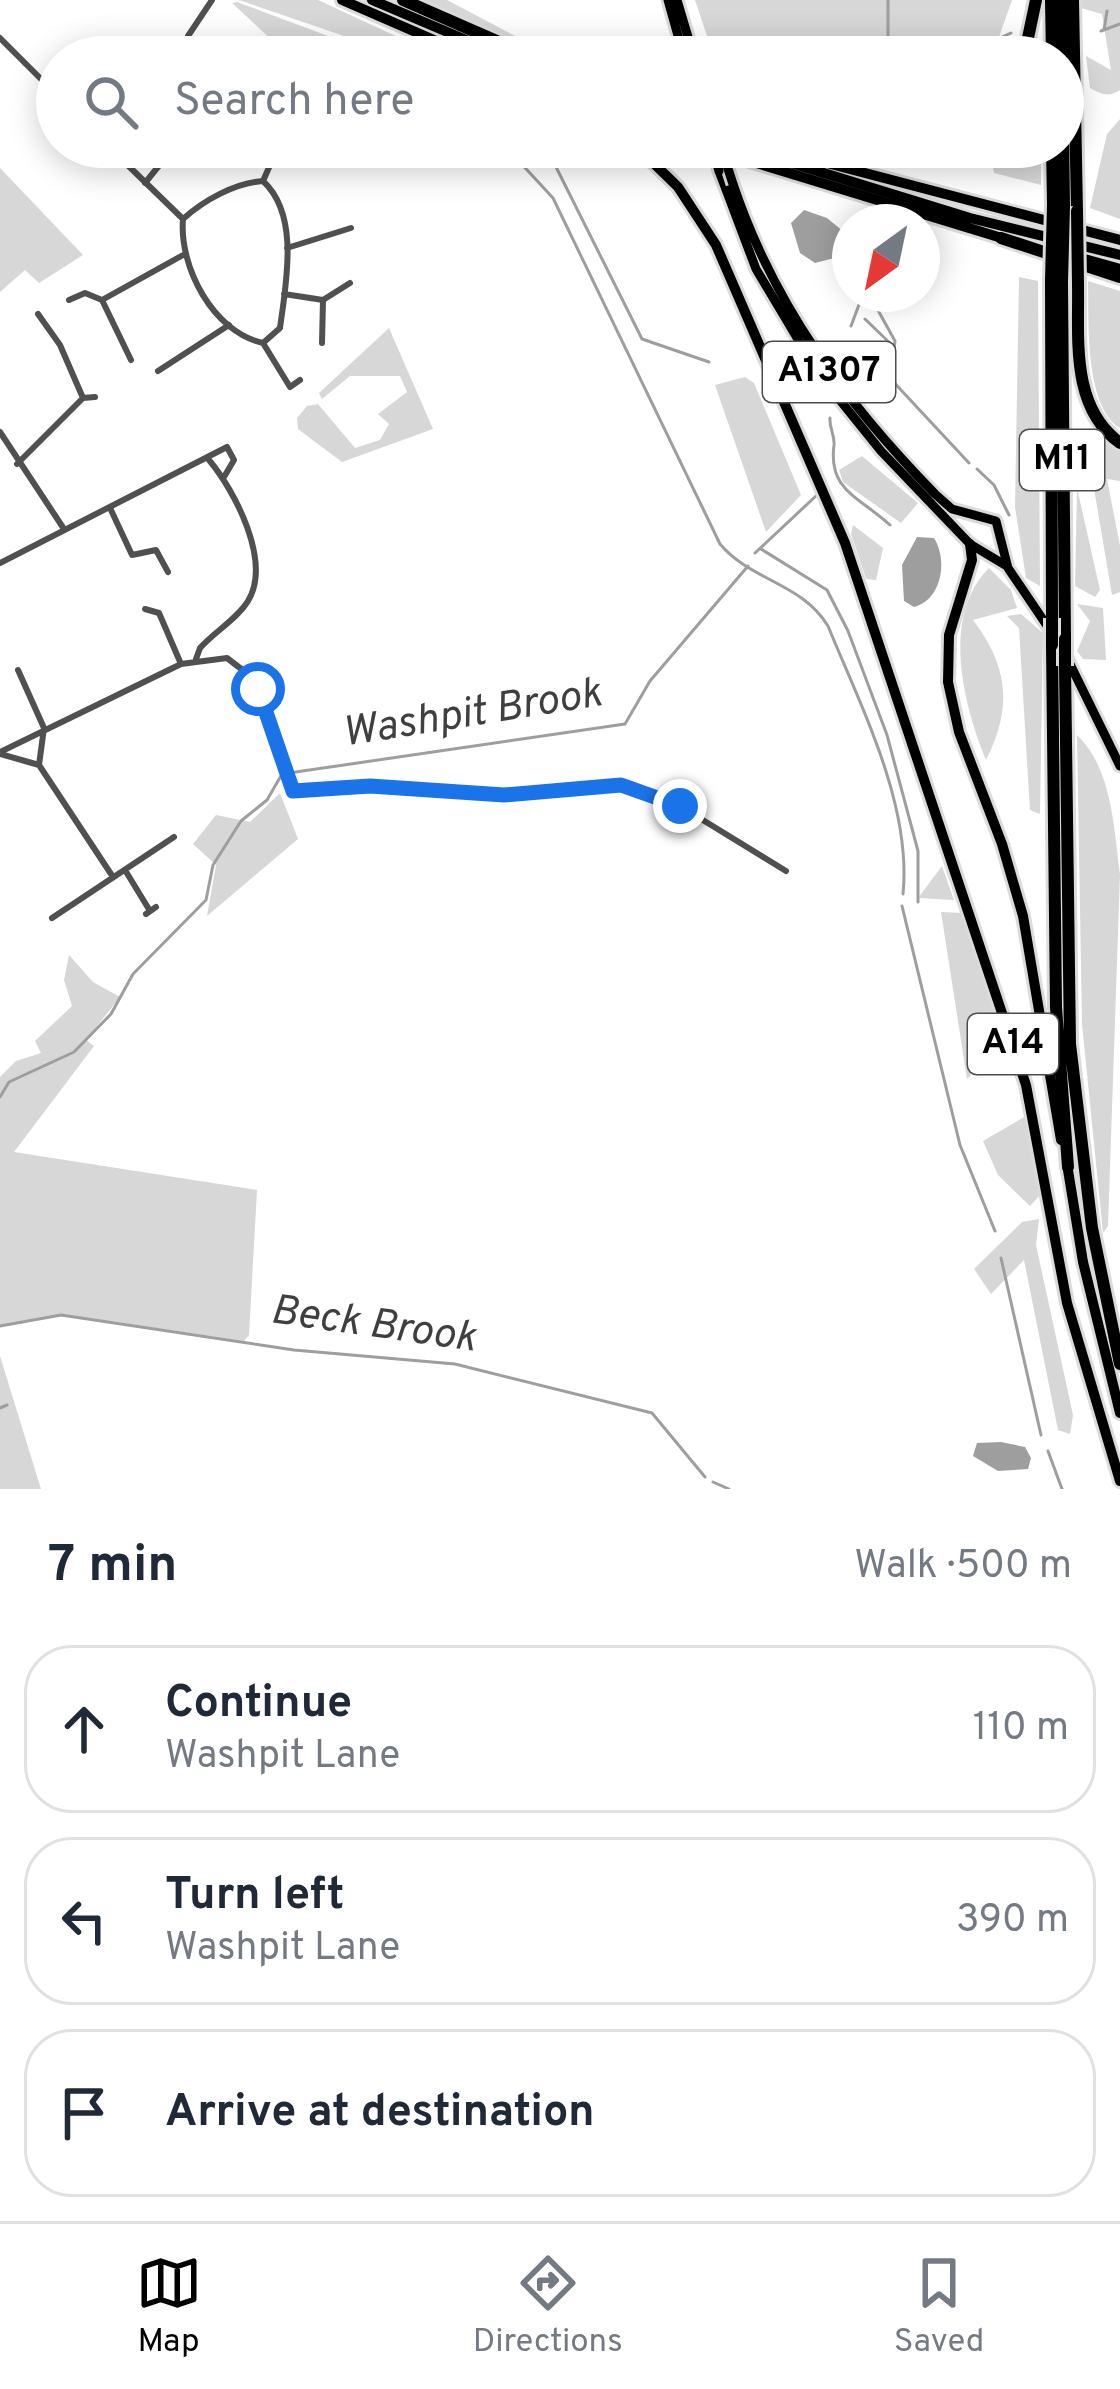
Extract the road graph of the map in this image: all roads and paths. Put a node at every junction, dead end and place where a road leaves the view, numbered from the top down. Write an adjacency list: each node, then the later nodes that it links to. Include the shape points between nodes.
1 (212, 0): 11 (street)
2 (342, 0): 12 (highway)
3 (372, 0): 13 (highway)
4 (403, 0): 14 (highway)
5 (668, 0): 15 (main road)
6 (677, 0): 16 (main road)
7 (1036, 0): 17 (highway)
8 (1051, 0): 18 (highway)
9 (1062, 0): 19 (highway)
10 (1072, 0): 20 (highway, M11)
11 (188, 36)
12 (421, 36)
13 (457, 36)
14 (484, 36)
15 (678, 36)
16 (688, 36)
17 (1028, 36)
18 (1052, 36)
19 (1062, 36)
20 (1071, 36)
21 (0, 38): 22 (street)
22 (36, 74)
23 (130, 168): 36 (street)
24 (157, 168): 36 (street)
25 (269, 168): 35 (street)
26 (659, 168): 94 (highway, A14, via 716,245 845,543 1025,1084 1072,1326)
27 (718, 168): 71 (main road, A1307, bridge, via 756,269 800,347 881,452)
28 (729, 168): 68 (main road, A1307, bridge, via 775,287 816,356 935,494)
29 (775, 168): 41 (highway)
30 (807, 168): 38 (highway)
31 (845, 168): 42 (highway)
32 (1056, 168): 37 (highway, M11)
33 (1064, 168): 37 (highway, M11)
34 (1066, 168): 37 (highway, M11)
35 (263, 181): 39 (street, via 229,190); 43 (street, via 283,211)
36 (145, 183): 39 (street)
37 (1065, 208): 47 (highway, M11, bridge); 63 (highway, M11, bridge, via 1086,398)
38 (970, 218): 42 (highway); 45 (highway)
39 (183, 219): 44 (street)
40 (351, 228): 43 (street)
41 (1000, 238): 46 (highway)
42 (1120, 241)
43 (286, 248): 49 (street)
44 (185, 254): 51 (street); 54 (street)
45 (1120, 255)
46 (1120, 273)
47 (1057, 281): 77 (highway, M11); 77 (highway, M11, bridge, via 1052,618)
48 (350, 283): 52 (street)
49 (284, 294): 52 (street); 55 (street, via 280,328)
50 (69, 300): 51 (street, via 85,293)
51 (102, 300): 57 (street)
52 (323, 300): 56 (street)
53 (38, 314): 61 (street)
54 (229, 325): 55 (street); 58 (street)
55 (263, 343): 59 (street, via 290,387)
56 (322, 343)
57 (131, 360)
58 (158, 370)
59 (300, 380)
60 (95, 397): 61 (street)
61 (83, 398): 65 (street)
62 (0, 432): 65 (street)
63 (1120, 443)
64 (209, 460): 66 (street); 66 (street, via 226,447 234,455); 67 (street)
65 (17, 464): 69 (street)
66 (224, 477): 78 (street, via 256,581)
67 (111, 510): 69 (street); 75 (street, via 126,550 156,550)
68 (979, 515): 70 (main road, via 996,521); 71 (main road, via 968,523)
69 (65, 530): 73 (street)
70 (1000, 538): 72 (main road); 74 (main road)
71 (968, 540): 72 (main road); 91 (highway, A14, via 972,560 949,635 948,682 1023,916)
72 (986, 550): 74 (main road)
73 (0, 563)
74 (1008, 568): 84 (main road, via 1079,678)
75 (168, 572)
76 (145, 608): 79 (street, via 159,613)
77 (1059, 642): 91 (highway, M11, via 1056,1007); 92 (highway, M11, bridge, via 1066,666 1070,1044 1092,1228)
78 (196, 658): 79 (street); 87 (street, via 227,658 253,678 288,788 298,792 370,786 504,795 621,785 680,806)
79 (181, 664): 81 (street)
80 (18, 670): 81 (street)
81 (44, 728): 82 (street); 83 (street)
82 (0, 753): 83 (street)
83 (39, 765): 88 (street)
84 (1120, 766)
85 (174, 837): 86 (street)
86 (124, 870): 88 (street); 89 (street)
87 (786, 871)
88 (113, 877): 90 (street)
89 (151, 911)
90 (52, 918)
91 (1068, 1167): 93 (highway, A14)
92 (1120, 1364)
93 (1120, 1413)
94 (1120, 1481)

